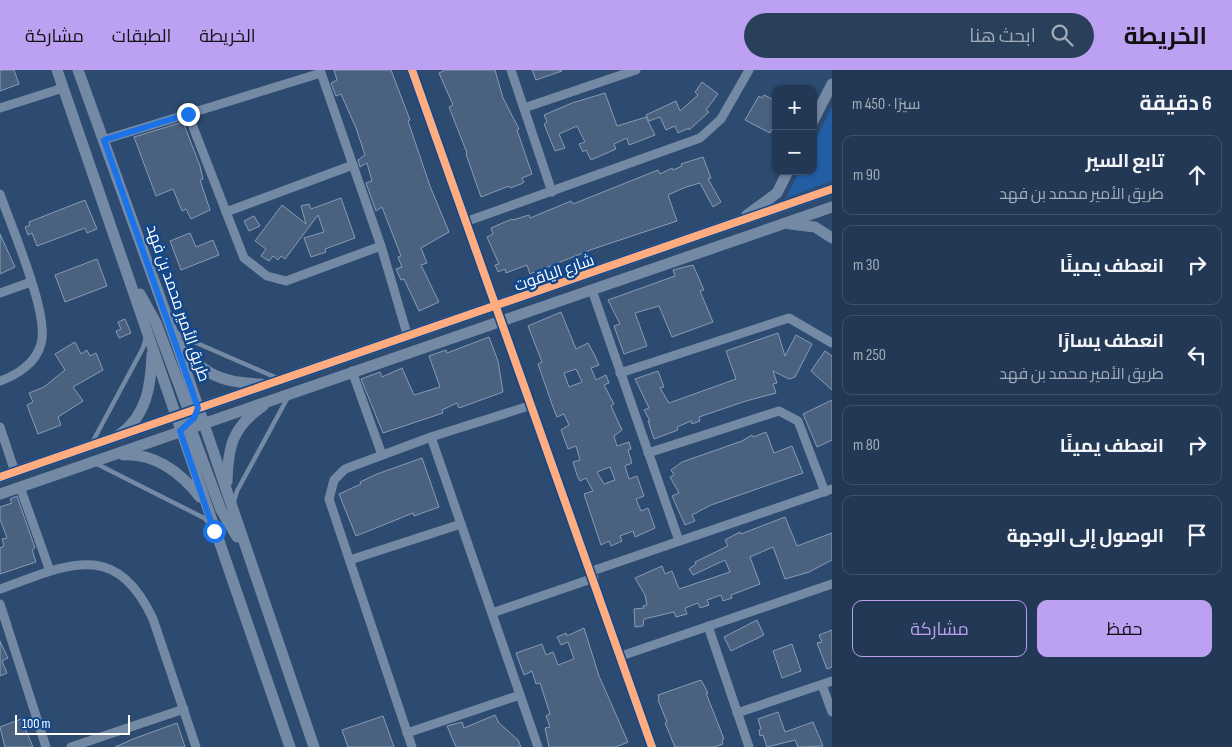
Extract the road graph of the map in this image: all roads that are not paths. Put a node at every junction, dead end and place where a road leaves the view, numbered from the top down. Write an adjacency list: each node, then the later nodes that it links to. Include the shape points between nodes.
1 (56, 70): 10 (street, طريق الأمير محمد بن فهد)
2 (78, 70): 15 (street, طريق الأمير محمد بن فهد)
3 (412, 70): 23 (street)
4 (511, 70): 12 (street)
5 (636, 70): 8 (street)
6 (749, 70): 19 (street, via 721,119 700,138)
7 (320, 71): 14 (street); 16 (street)
8 (608, 75): 12 (street)
9 (832, 84): 13 (street)
10 (63, 88): 11 (street); 28 (street, طريق الأمير محمد بن فهد)
11 (0, 108)
12 (524, 108): 19 (street)
13 (817, 113)
14 (188, 114): 15 (street); 22 (street)
15 (104, 140): 33 (street, طريق الأمير محمد بن فهد)
16 (353, 166): 22 (street); 27 (street)
17 (786, 175): 25 (street, via 776,193)
18 (832, 189): 25 (street, شارع الياقوت)
19 (552, 192): 23 (street)
20 (0, 195): 29 (street)
21 (832, 207): 24 (street, شارع الياقوت)
22 (226, 212): 27 (street, via 244,258 267,276 286,281)
23 (466, 222): 32 (street)
24 (786, 223): 26 (street, via 815,227); 30 (street, شارع الياقوت)
25 (734, 224): 32 (street, شارع الياقوت)
26 (832, 238)
27 (381, 246): 36 (street)
28 (125, 267): 35 (street, طريق الأمير محمد بن فهد); 48 (street, via 156,323)
29 (31, 282): 31 (street); 43 (street, via 41,317 42,344 29,365)
30 (592, 290): 34 (street, شارع الياقوت); 41 (street)
31 (0, 293)
32 (496, 307): 34 (street); 36 (street, شارع الياقوت)
33 (168, 321): 37 (street, طريق الأمير محمد بن فهد); 42 (lane, via 183,337 270,376)
34 (502, 323): 40 (street, شارع الياقوت); 47 (street)
35 (146, 328): 39 (street, طريق الأمير محمد بن فهد); 53 (lane, via 143,348 94,440)
36 (408, 337): 42 (street, شارع الياقوت)
37 (175, 339): 44 (street, via 199,367 216,377 236,383); 48 (street, طريق الأمير محمد بن فهد)
38 (832, 343): 41 (street, via 789,318)
39 (153, 347): 48 (street, طريق الأمير محمد بن فهد); 52 (street, via 150,385 143,406 132,423)
40 (352, 371): 45 (street, شارع الياقوت); 55 (street)
41 (620, 373): 54 (street)
42 (288, 378): 44 (street, شارع الياقوت)
43 (0, 381)
44 (268, 384): 48 (street, شارع الياقوت)
45 (299, 390): 46 (street, شارع الياقوت); 65 (lane, via 285,400 237,491)
46 (276, 398): 48 (street, شارع الياقوت); 62 (street, via 248,417 234,438 228,456)
47 (532, 405): 51 (street); 72 (street)
48 (190, 418): 50 (street, طريق الأمير محمد بن فهد); 52 (street); 62 (street, طريق الأمير محمد بن فهد); 69 (street, via 221,510)
49 (0, 427): 58 (street)
50 (180, 431): 56 (street); 64 (street, طريق الأمير محمد بن فهد)
51 (431, 437): 55 (street); 66 (street)
52 (111, 440): 53 (street)
53 (81, 450): 58 (street)
54 (648, 454): 61 (street, via 779,411 798,421); 68 (street)
55 (382, 455): 70 (street, via 345,469 334,480 329,499)
56 (109, 456): 57 (street); 64 (street, via 136,454 157,461 188,482)
57 (86, 464): 60 (street); 67 (lane, via 106,466 204,518)
58 (15, 472): 59 (street)
59 (0, 477)
60 (20, 487): 63 (street); 71 (street)
61 (828, 491): 68 (street)
62 (227, 492): 65 (street, طريق الأمير محمد بن فهد)
63 (0, 494)
64 (204, 503): 67 (street, طريق الأمير محمد بن فهد)
65 (234, 512): 69 (street, طريق الأمير محمد بن فهد)
66 (461, 524): 70 (street); 76 (street)
67 (214, 531): 89 (street, طريق الأمير محمد بن فهد)
68 (679, 541): 72 (street)
69 (249, 556): 90 (street, طريق الأمير محمد بن فهد)
70 (350, 560): 85 (street)
71 (50, 571): 74 (street); 82 (street, via 80,564 100,566 126,579 144,601 153,619)
72 (593, 574): 76 (street); 78 (street)
73 (832, 584): 77 (street)
74 (0, 589)
75 (0, 604): 86 (street)
76 (492, 613): 81 (street)
77 (708, 626): 78 (street); 84 (street)
78 (621, 656): 93 (street)
79 (832, 681): 80 (street)
80 (822, 684): 83 (street); 84 (street)
81 (520, 695): 85 (street); 92 (street)
82 (184, 709): 87 (street); 88 (street)
83 (832, 712)
84 (737, 713): 94 (street)
85 (407, 733): 91 (street)
86 (46, 747)
87 (71, 747)
88 (196, 747)
89 (290, 747)
90 (314, 747)
91 (412, 747)
92 (538, 747)
93 (652, 747)
94 (749, 747)

